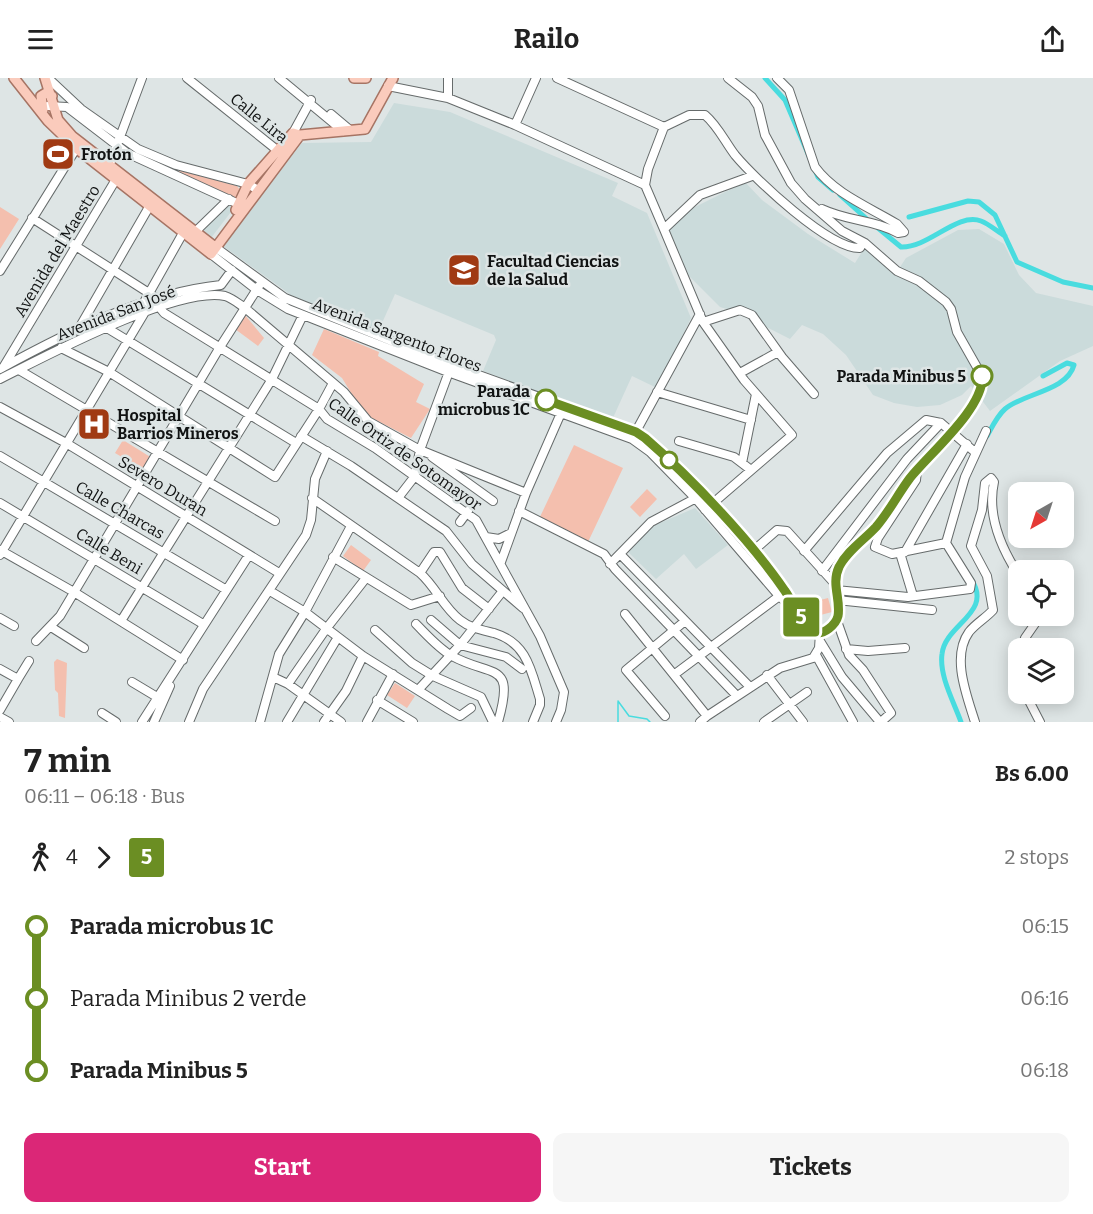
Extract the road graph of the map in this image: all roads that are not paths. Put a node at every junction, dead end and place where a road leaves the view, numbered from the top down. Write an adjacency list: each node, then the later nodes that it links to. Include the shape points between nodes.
1 (14, 78): 14 (main road, Avenida Sargento Flores, via 31,97)
2 (142, 78): 21 (street)
3 (187, 78): 24 (street, Calle Lira)
4 (279, 78): 16 (street)
5 (287, 78): 16 (street)
6 (354, 78): 7 (main road)
7 (366, 78)
8 (448, 78): 15 (street)
9 (536, 78): 17 (street)
10 (557, 78): 18 (street)
11 (728, 78): 34 (street, via 758,106 765,135 787,175)
12 (777, 78): 34 (street, via 789,90 822,177 904,231 898,233 842,217)
13 (393, 81): 15 (street); 19 (main road, via 368,126)
14 (48, 96): 21 (street); 22 (main road, Avenida Sargento Flores, via 58,120); 23 (street)
15 (448, 98): 17 (street)
16 (310, 100): 19 (street); 20 (street)
17 (515, 124): 31 (street)
18 (664, 127): 28 (street, via 689,115 705,115); 31 (street)
19 (346, 131): 20 (main road)
20 (296, 134): 24 (main road)
21 (120, 138): 23 (street); 25 (street)
22 (78, 145): 26 (main road, Avenida Sargento Flores); 37 (street)
23 (117, 147): 26 (street); 27 (street)
24 (282, 154): 30 (main road); 32 (main road)
25 (176, 165): 27 (street); 30 (street)
26 (108, 169): 29 (main road, Avenida Sargento Flores)
27 (173, 175): 33 (street)
28 (752, 176): 38 (street, via 700,195); 41 (street, via 776,198 841,242 860,248)
29 (117, 177): 36 (main road, Avenida Sargento Flores); 39 (main road, Avenida Sargento Flores); 42 (street, Avenida del Maestro)
30 (248, 184): 32 (street); 35 (main road)
31 (645, 184): 38 (street)
32 (258, 190): 35 (main road)
33 (229, 199): 35 (street); 39 (street)
34 (810, 203): 41 (street, via 842,231)
35 (242, 205): 43 (main road)
36 (149, 207): 40 (main road, Avenida Sargento Flores); 44 (street)
37 (32, 218): 42 (street); 46 (street)
38 (664, 229): 56 (street)
39 (195, 232): 43 (main road, Avenida Sargento Flores)
40 (183, 233): 43 (main road, Avenida Sargento Flores); 49 (street)
41 (864, 242): 85 (street, via 951,309 954,326 982,376 983,386)
42 (76, 246): 44 (street); 65 (street, Avenida del Maestro)
43 (211, 249): 45 (street, Avenida Sargento Flores); 47 (street, Avenida Sargento Flores)
44 (113, 270): 49 (street); 58 (street)
45 (232, 270): 48 (street, Avenida Sargento Flores); 50 (street, Avenida San José, via 221,285)
46 (0, 271)
47 (261, 282): 48 (street); 64 (street, Avenida Sargento Flores, via 285,298)
48 (257, 290): 53 (street); 55 (street, Avenida Sargento Flores)
49 (149, 293): 50 (street); 51 (street)
50 (156, 298): 51 (street, Avenida San José)
51 (143, 304): 54 (street); 58 (street, Avenida San José)
52 (160, 308): 53 (street, Avenida San José, via 216,295 227,296); 54 (street, Avenida San José); 60 (street, Calle Ortiz de Sotomayor)
53 (244, 308): 60 (street); 62 (street, Avenida San José)
54 (145, 312): 57 (street, Avenida San José); 59 (street)
55 (303, 315): 62 (street); 64 (street, Avenida Sargento Flores)
56 (702, 318): 63 (street, via 740,310 749,312); 68 (street); 73 (street)
57 (107, 328): 59 (street); 61 (street, Avenida San José)
58 (78, 330): 65 (street, Avenida San José)
59 (129, 341): 67 (street); 72 (street)
60 (220, 347): 70 (street, Calle Ortiz de Sotomayor); 72 (street)
61 (61, 348): 66 (street, Avenida San José); 67 (street)
62 (288, 348): 70 (street); 71 (street, Avenida San José)
63 (778, 352): 68 (street); 75 (street)
64 (450, 368): 76 (street, Avenida Sargento Flores); 93 (street)
65 (1, 369)
66 (19, 370): 69 (street, Avenida San José); 78 (street)
67 (109, 372): 78 (street); 82 (street)
68 (740, 373): 74 (street)
69 (0, 379)
70 (272, 379): 79 (street, Calle Ortiz de Sotomayor); 81 (street)
71 (333, 383): 79 (street); 93 (street, Avenida San José, via 368,421)
72 (198, 384): 81 (street); 82 (street)
73 (657, 392): 83 (street); 87 (street)
74 (756, 394): 83 (street); 101 (street, via 792,435)
75 (813, 394)
76 (545, 404): 80 (street, Avenida Sargento Flores); 87 (street, Avenida Sargento Flores)
77 (0, 407): 90 (street, Severo Duran)
78 (87, 408): 90 (street); 95 (street)
79 (319, 409): 88 (street); 102 (street, Calle Ortiz de Sotomayor, via 327,419)
80 (561, 413): 87 (street, Avenida Sargento Flores); 106 (street)
81 (250, 415): 88 (street); 92 (street)
82 (179, 417): 92 (street); 95 (street)
83 (751, 420): 99 (street)
84 (941, 423): 85 (street); 126 (street, via 926,420 888,453); 137 (street, via 907,459)
85 (953, 431): 91 (street); 100 (street)
86 (986, 431): 96 (street)
87 (634, 436): 107 (street, Avenida Sargento Flores)
88 (299, 440): 92 (street, via 275,477); 94 (street)
89 (679, 441): 99 (street, via 734,457)
90 (66, 443): 103 (street); 105 (street, Severo Duran)
91 (967, 444): 96 (street); 129 (street)
92 (229, 449): 104 (street)
93 (420, 450): 97 (street, Avenida San José); 102 (street)
94 (327, 451): 108 (street); 109 (street)
95 (160, 452): 104 (street); 105 (street)
96 (976, 453): 123 (street)
97 (429, 454): 106 (street); 110 (street)
98 (0, 456): 103 (street, Calle Charcas)
99 (742, 463): 101 (street)
100 (917, 469): 129 (street, via 916,480 875,543 885,553); 141 (street, via 878,524 839,566)
101 (751, 470): 112 (street)
102 (415, 476): 109 (street); 114 (street, Calle Ortiz de Sotomayor)
103 (45, 481): 115 (street); 119 (street, Calle Charcas)
104 (209, 483): 116 (street); 117 (street)
105 (137, 486): 116 (street, Severo Duran); 119 (street)
106 (526, 493): 113 (street)
107 (699, 497): 112 (street, Avenida Sargento Flores); 130 (street, via 658,517)
108 (312, 498): 120 (street); 138 (street, via 309,527)
109 (398, 498): 146 (street, via 451,536 472,564)
110 (493, 501)
111 (0, 502): 115 (street, Calle Beni)
112 (708, 508): 124 (street, Avenida Sargento Flores)
113 (519, 511): 121 (street); 136 (street, via 595,548)
114 (468, 512): 118 (street); 122 (street, Calle Ortiz de Sotomayor)
115 (24, 516): 127 (street); 133 (street, Calle Beni)
116 (186, 516): 128 (street); 131 (street, Severo Duran)
117 (275, 521)
118 (460, 522)
119 (115, 523): 128 (street, Calle Charcas); 133 (street)
120 (351, 526): 132 (street); 139 (street)
121 (511, 533): 122 (street, via 499,539); 135 (street)
122 (486, 537): 135 (street, Calle Ortiz de Sotomayor)
123 (946, 543): 129 (street); 149 (street, via 971,583 970,589)
124 (742, 545): 125 (street, Avenida Sargento Flores); 147 (street, Avenida Sargento Flores)
125 (753, 550): 126 (street, via 782,530); 147 (street, Avenida Sargento Flores)
126 (804, 551): 137 (street)
127 (1, 552): 145 (street)
128 (165, 552): 142 (street); 143 (street, Calle Charcas)
129 (902, 553): 149 (street)
130 (620, 554): 136 (street); 159 (street)
131 (249, 555): 138 (street, Severo Duran); 143 (street)
132 (333, 557): 140 (street); 154 (street)
133 (95, 558): 142 (street, Calle Beni); 145 (street)
134 (1011, 560): 229 (street, via 996,530 990,501 994,482 991,478 985,483 971,546 987,576 993,610 968,633 962,661)
135 (501, 562): 153 (street, Calle Ortiz de Sotomayor)
136 (610, 564): 167 (street)
137 (822, 571): 141 (street)
138 (279, 573): 144 (street)
139 (420, 573): 148 (street); 151 (street, via 434,552 440,552 462,588)
140 (366, 579): 148 (street, via 411,605); 166 (street)
141 (835, 587): 149 (street); 150 (street)
142 (142, 588): 158 (street); 161 (street, Calle Beni)
143 (225, 589): 161 (street)
144 (270, 591): 154 (street); 214 (street, via 203,689)
145 (74, 592): 158 (street); 164 (street)
146 (502, 592): 151 (street); 153 (street)
147 (782, 594): 170 (street); 174 (street)
148 (440, 596): 165 (street, via 454,615)
149 (913, 596)
150 (837, 600): 152 (street); 160 (street)
151 (489, 609): 165 (street)
152 (932, 610)
153 (526, 611): 223 (street, Calle Ortiz de Sotomayor, via 564,692)
154 (305, 612): 166 (street); 190 (street, via 279,654)
155 (626, 614): 173 (street)
156 (0, 618): 163 (street)
157 (431, 620): 172 (street)
158 (120, 621): 182 (street)
159 (685, 621): 167 (street); 174 (street)
160 (837, 621): 170 (street); 177 (street)
161 (203, 624): 182 (street)
162 (416, 624): 180 (street)
163 (14, 626)
164 (51, 627): 171 (street); 175 (street)
165 (474, 628): 172 (street); 222 (street, via 502,636 524,652 540,699)
166 (326, 629): 169 (street); 193 (street)
167 (673, 629): 173 (street); 181 (street)
168 (375, 630): 189 (street)
169 (338, 637): 179 (street); 197 (street)
170 (820, 637): 178 (street); 228 (street, via 842,677)
171 (36, 641)
172 (460, 645): 180 (street); 185 (street, via 506,657)
173 (653, 646): 187 (street); 207 (street, via 626,670)
174 (711, 647): 181 (street); 194 (street)
175 (84, 648)
176 (904, 648): 177 (street)
177 (846, 649): 228 (street, via 891,713)
178 (816, 655): 188 (street); 227 (street)
179 (363, 656): 186 (street); 206 (street)
180 (451, 656): 189 (street); 221 (street, via 493,670 501,678 505,696)
181 (699, 656): 187 (street); 198 (street)
182 (183, 660): 199 (street)
183 (29, 661): 191 (street)
184 (0, 669): 191 (street)
185 (522, 669)
186 (393, 674): 195 (street); 200 (street)
187 (675, 674): 208 (street)
188 (767, 675): 194 (street); 202 (street)
189 (433, 676): 195 (street); 221 (street, via 482,697)
190 (273, 677): 193 (street); 215 (street)
191 (18, 680): 204 (street)
192 (132, 682): 199 (street)
193 (288, 684): 197 (street)
194 (749, 686): 198 (street)
195 (420, 689): 203 (street, via 460,716)
196 (807, 692): 202 (street)
197 (303, 695): 206 (street); 216 (street)
198 (736, 695): 208 (street)
199 (160, 699): 212 (street); 213 (street)
200 (377, 700): 219 (street); 220 (street)
201 (1031, 704): 230 (street)
202 (789, 705): 225 (street); 226 (street)
203 (471, 708)
204 (0, 710)
205 (102, 713): 211 (street)
206 (330, 714): 217 (street); 218 (street)
207 (665, 716)
208 (707, 716): 224 (street)
209 (0, 717): 210 (street)
210 (9, 722)
211 (116, 722)
212 (142, 722)
213 (154, 722)
214 (189, 722)
215 (260, 722)
216 (287, 722)
217 (324, 722)
218 (341, 722)
219 (367, 722)
220 (413, 722)
221 (496, 722)
222 (533, 722)
223 (556, 722)
224 (700, 722)
225 (764, 722)
226 (803, 722)
227 (854, 722)
228 (880, 722)
229 (975, 722)
230 (1040, 722)

